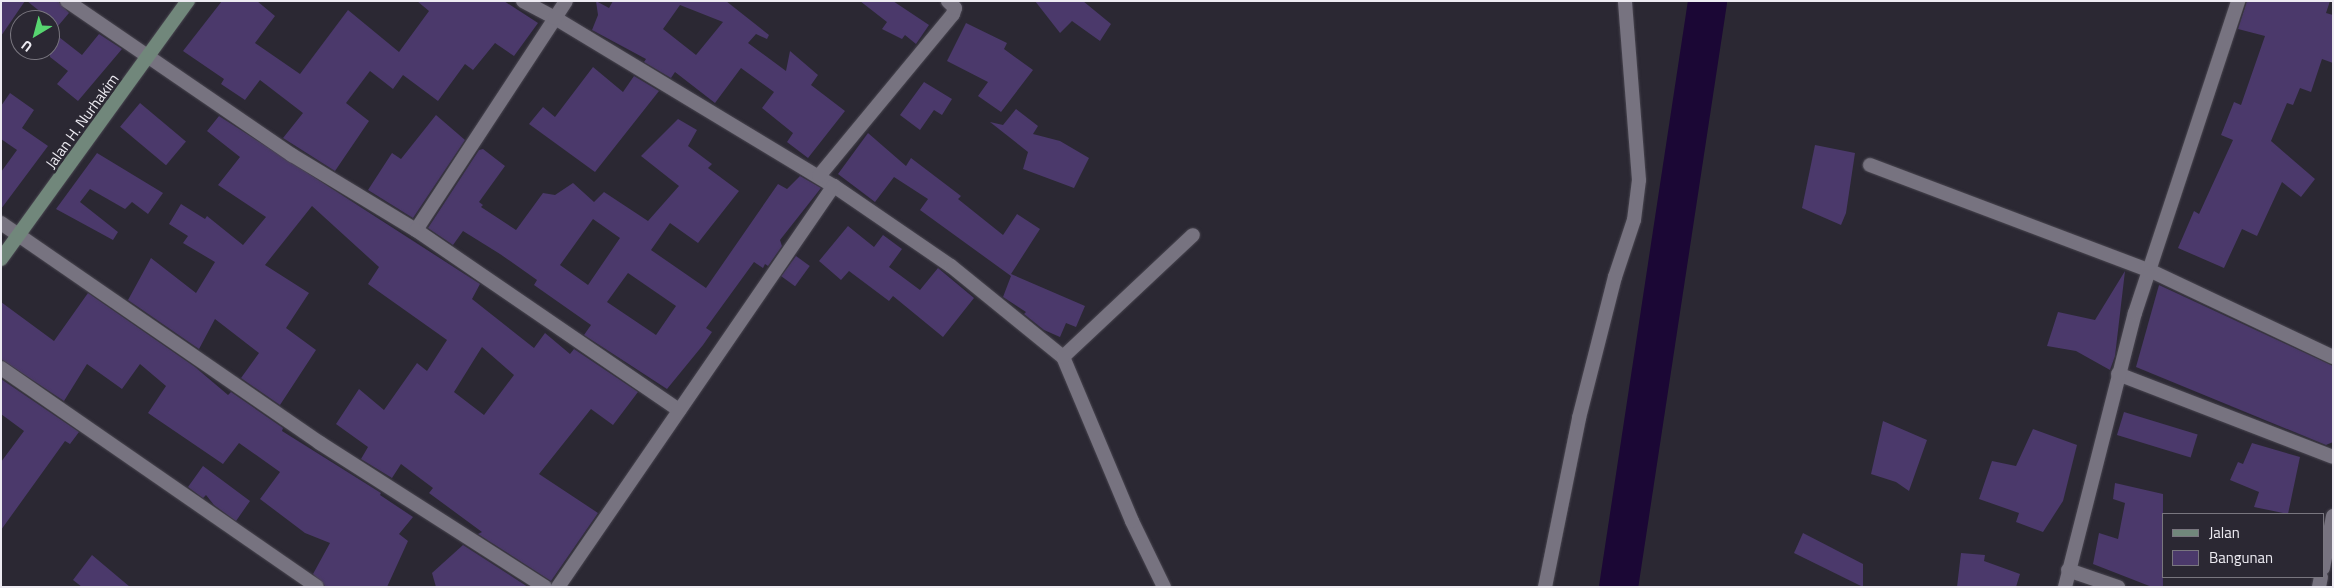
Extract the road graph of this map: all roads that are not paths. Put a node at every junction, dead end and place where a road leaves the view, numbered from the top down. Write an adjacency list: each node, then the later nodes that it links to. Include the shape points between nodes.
1 (67, 1): 9 (street)
2 (188, 1): 9 (main road, Jalan H. Nurhakim)
3 (523, 1): 8 (street)
4 (566, 1): 8 (street)
5 (1625, 1): 32 (street, via 1638,180 1634,220 1615,277 1579,418)
6 (2238, 1): 18 (street)
7 (955, 4): 11 (street, via 898,83)
8 (555, 18): 11 (street); 14 (street)
9 (148, 58): 14 (street, via 292,155); 15 (main road, Jalan H. Nurhakim)
10 (1870, 165): 18 (street)
11 (819, 176): 12 (street)
12 (834, 186): 19 (street, via 952,266); 23 (street)
13 (1, 223): 15 (street)
14 (416, 230): 23 (street)
15 (19, 235): 17 (main road, Jalan H. Nurhakim); 29 (street, via 320,443)
16 (1193, 235): 19 (street)
17 (1, 259)
18 (2151, 271): 20 (street); 22 (street)
19 (1063, 357): 31 (street, via 1132,521)
20 (2333, 357)
21 (1, 368): 28 (street)
22 (2118, 374): 24 (street); 27 (street)
23 (679, 410): 30 (street)
24 (2333, 457)
25 (2333, 516): 26 (street)
26 (2324, 563)
27 (2068, 570): 33 (street); 34 (street)
28 (317, 587)
29 (546, 587)
30 (558, 587)
31 (1164, 587)
32 (1544, 587)
33 (2066, 587)
34 (2118, 587)

